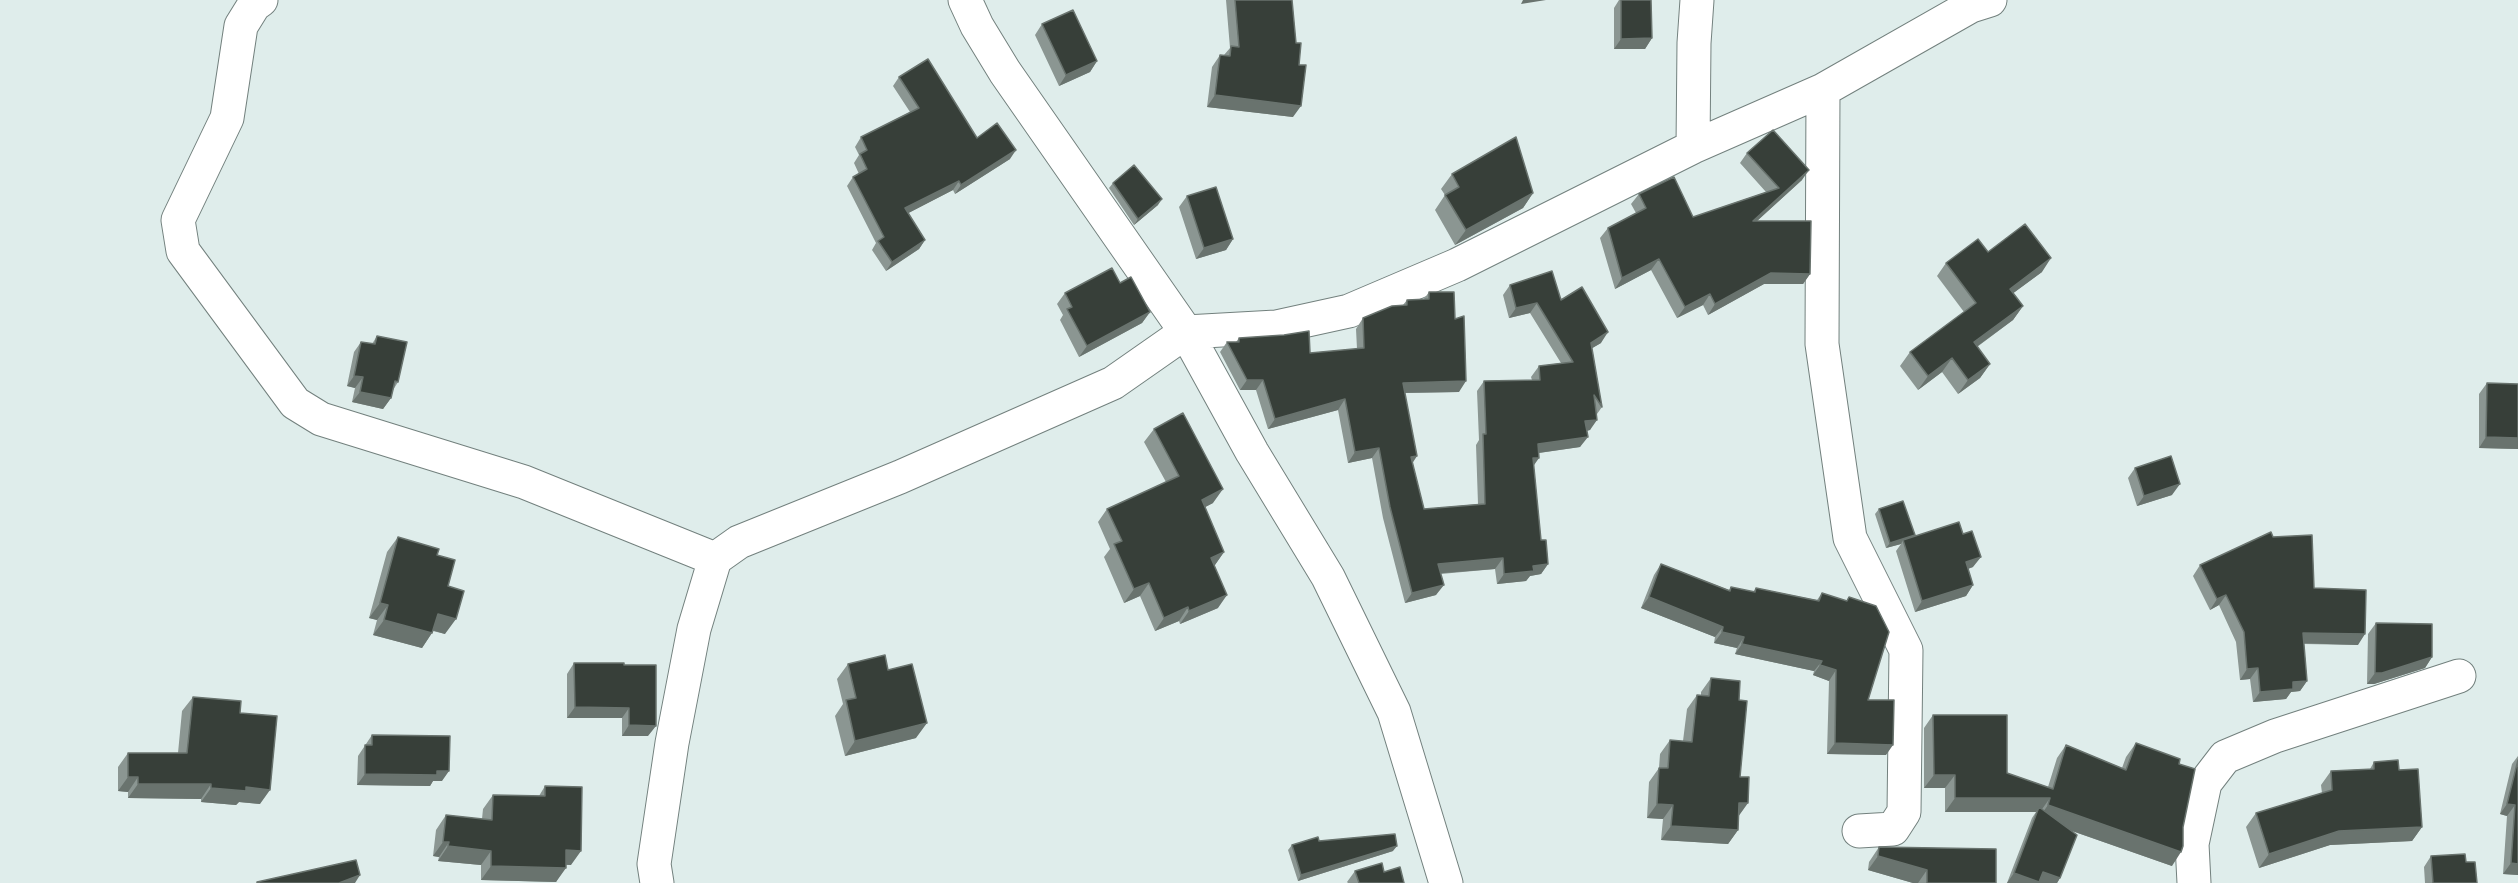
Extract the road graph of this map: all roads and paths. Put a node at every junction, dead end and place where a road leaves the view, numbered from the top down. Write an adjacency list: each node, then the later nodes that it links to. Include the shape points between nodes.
1 (261, 0): 8 (street, via 241,27 227,118 178,220 183,252 295,403 321,419 524,482)
2 (965, 0): 7 (street, via 1005,72)
3 (1697, 0): 6 (street)
4 (1990, 0): 5 (street, via 1971,6)
5 (1823, 90): 6 (street); 10 (street, via 1822,344 1850,538 1906,651 1904,812 1893,829)
6 (1694, 147): 7 (street, via 1457,265 1349,311 1276,327)
7 (1186, 332): 8 (street, via 1113,383 900,477 739,542); 12 (street, via 1252,452 1328,577 1394,712)
8 (715, 558): 11 (street, via 694,629 672,743 654,864)
9 (2459, 676): 13 (street, via 2275,736 2225,757 2205,783 2192,844)
10 (1859, 831)
11 (657, 883)
12 (1446, 883)
13 (2193, 883)

